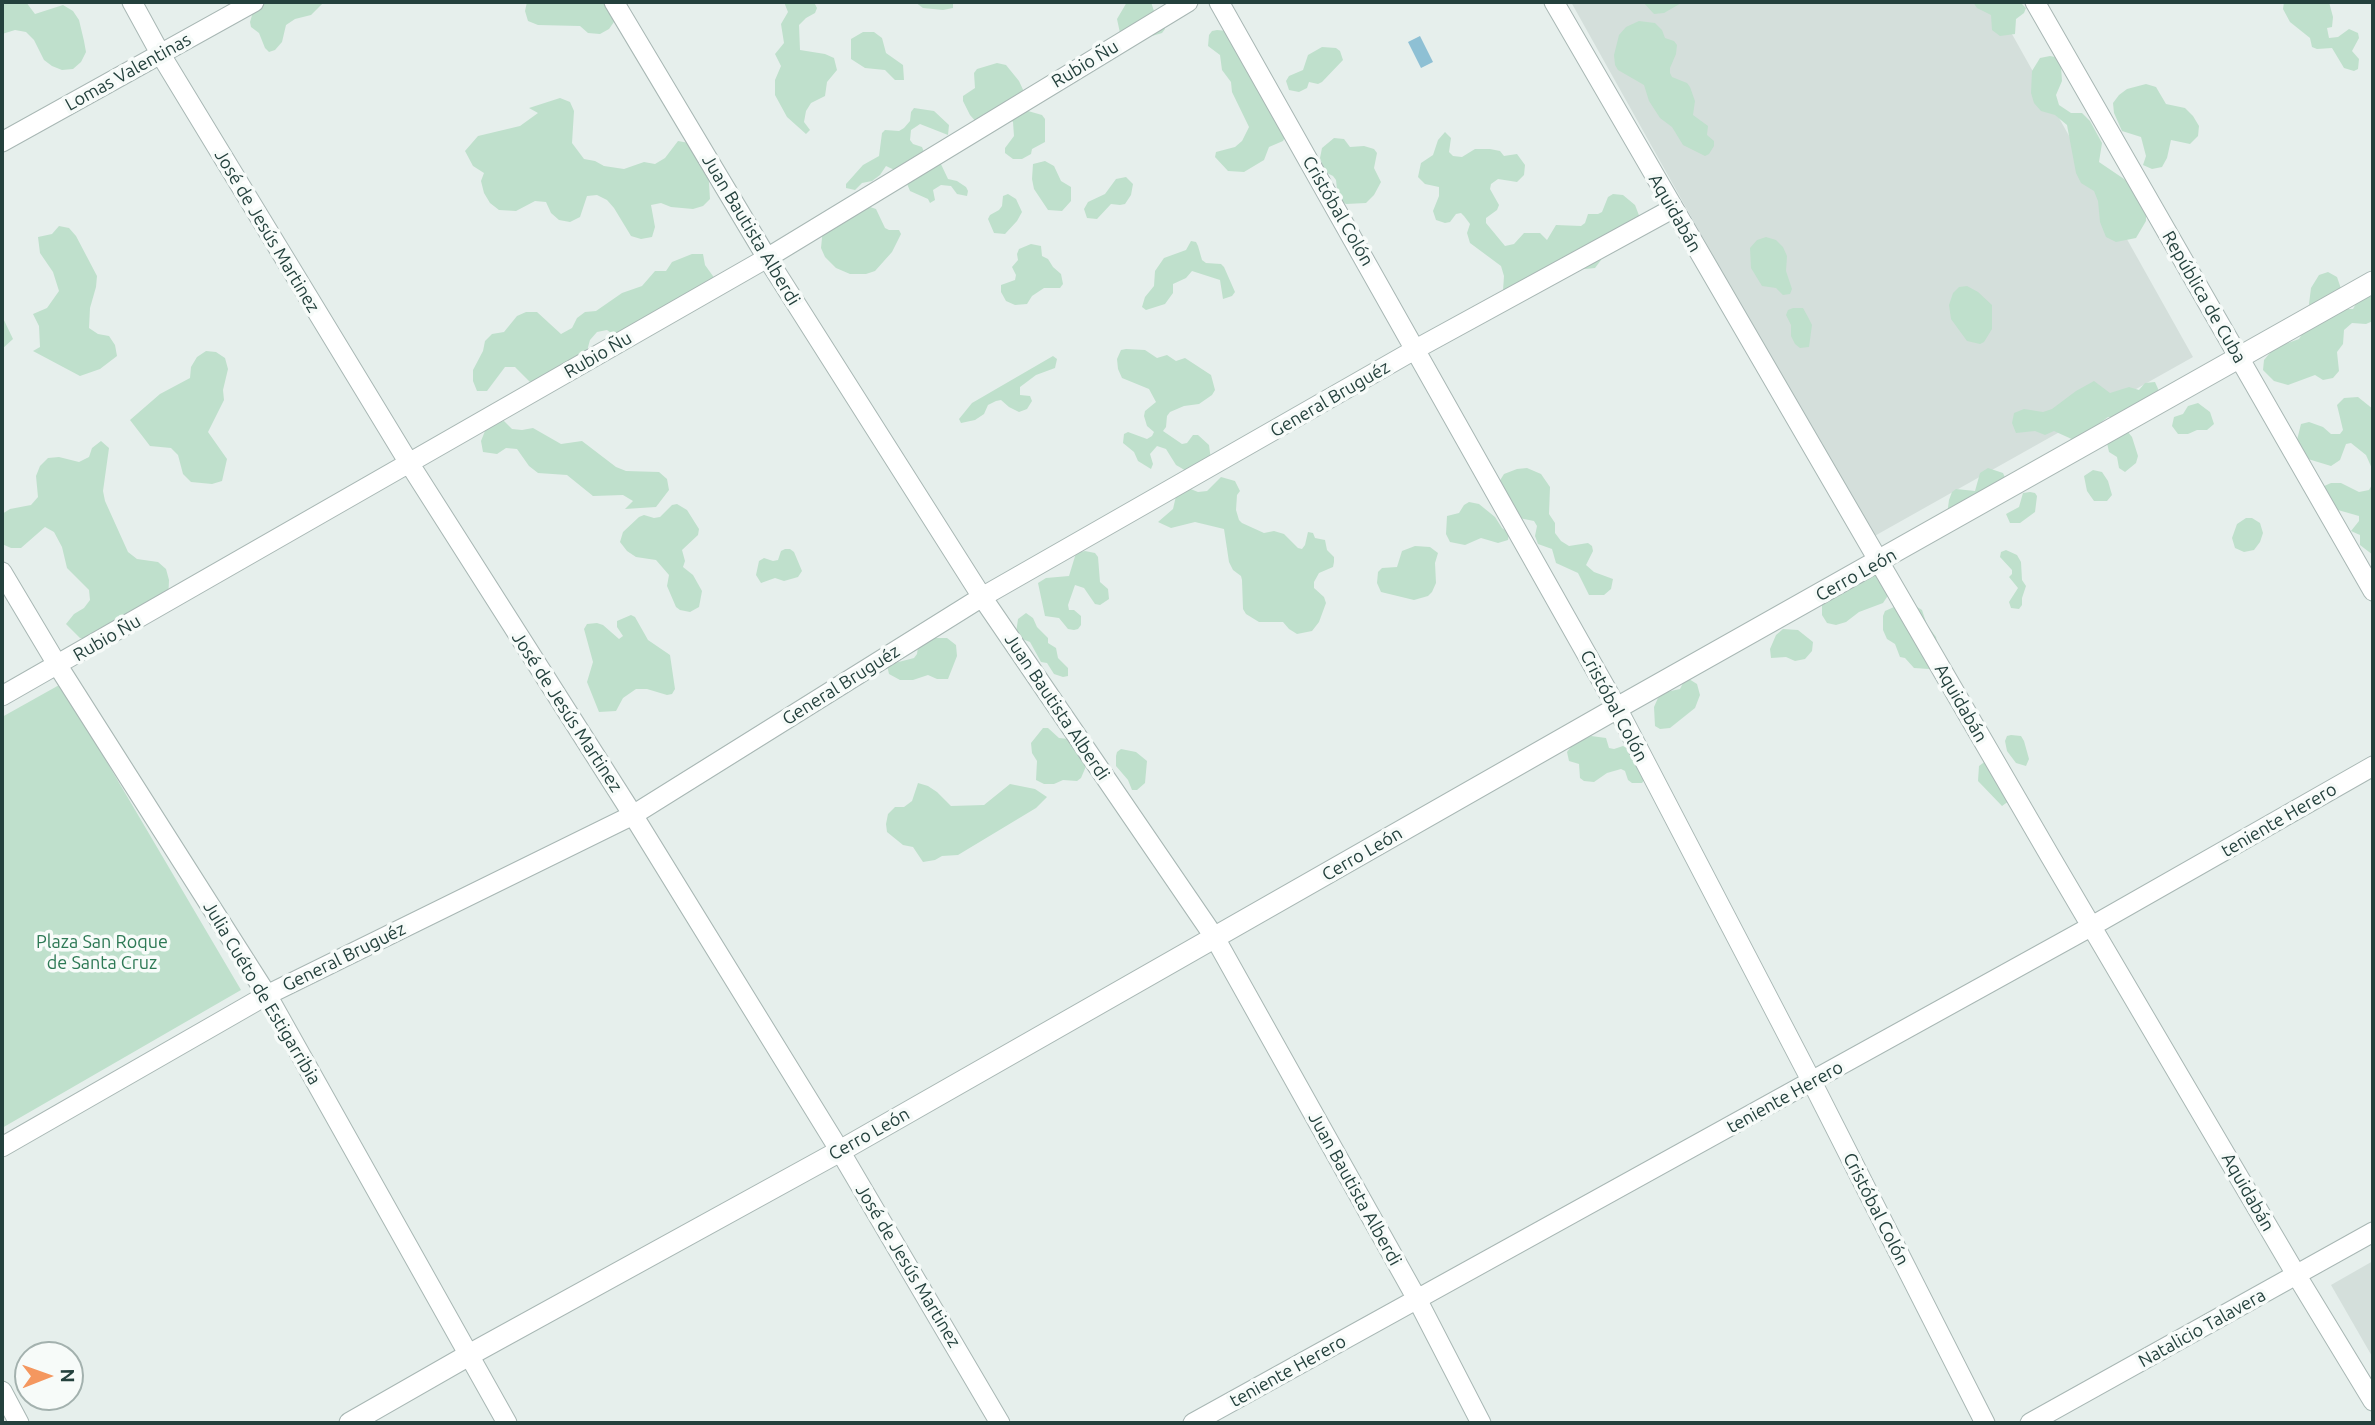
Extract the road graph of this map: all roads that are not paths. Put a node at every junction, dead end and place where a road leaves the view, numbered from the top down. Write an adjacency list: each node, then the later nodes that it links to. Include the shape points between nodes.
1 (132, 2): 8 (street, José de Jesús Martinez)
2 (254, 2): 8 (street, Lomas Valentinas)
3 (614, 2): 11 (street, Juan Bautista Alberdi)
4 (1188, 2): 11 (street, Rubio Ñu)
5 (1219, 2): 13 (street, Cristóbal Colón)
6 (1554, 2): 10 (street, Aquidabán)
7 (2039, 3): 14 (street, República de Cuba)
8 (160, 55): 9 (street, Lomas Valentinas); 15 (street, José de Jesús Martinez)
9 (2, 142)
10 (1672, 209): 13 (street, General Bruguéz); 16 (street, Aquidabán)
11 (767, 258): 15 (street, Rubio Ñu); 19 (street, Juan Bautista Alberdi)
12 (2373, 282): 14 (street, Cerro León)
13 (1416, 349): 19 (street, General Bruguéz); 22 (street, Cristóbal Colón)
14 (2240, 358): 16 (street, Cerro León); 18 (street, República de Cuba)
15 (409, 463): 20 (street, Rubio Ñu); 24 (street, José de Jesús Martinez)
16 (1880, 562): 22 (street, Cerro León); 25 (street, Aquidabán)
17 (2, 572): 20 (street, Julia Cuéto de Estigarribia)
18 (2373, 591)
19 (982, 597): 24 (street, General Bruguéz); 26 (street, Juan Bautista Alberdi)
20 (58, 666): 21 (street, Rubio Ñu); 27 (street, Julia Cuéto de Estigarribia)
21 (2, 696)
22 (1617, 708): 26 (street, Cerro León); 28 (street, Cristóbal Colón)
23 (2373, 766): 25 (street, teniente Herero)
24 (633, 814): 27 (street, General Bruguéz); 30 (street, José de Jesús Martinez)
25 (2092, 926): 28 (street, teniente Herero); 32 (street, Aquidabán)
26 (1215, 938): 30 (street, Cerro León); 33 (street, Juan Bautista Alberdi)
27 (267, 995): 29 (street, General Bruguéz); 34 (street, Julia Cuéto de Estigarribia)
28 (1812, 1082): 33 (street, teniente Herero); 43 (street, Cristóbal Colón)
29 (2, 1147)
30 (840, 1151): 34 (street, Cerro León); 40 (street, José de Jesús Martinez)
31 (2373, 1232): 32 (street, Natalicio Talavera)
32 (2297, 1276): 36 (street, Aquidabán); 44 (street, Natalicio Talavera)
33 (1417, 1299): 41 (street, teniente Herero); 42 (street, Juan Bautista Alberdi)
34 (469, 1354): 38 (street, Cerro León); 39 (street, Julia Cuéto de Estigarribia)
35 (2, 1391): 37 (street)
36 (2373, 1401)
37 (19, 1423)
38 (350, 1423)
39 (508, 1423)
40 (1000, 1423)
41 (1193, 1423)
42 (1481, 1423)
43 (1985, 1423)
44 (2030, 1423)

